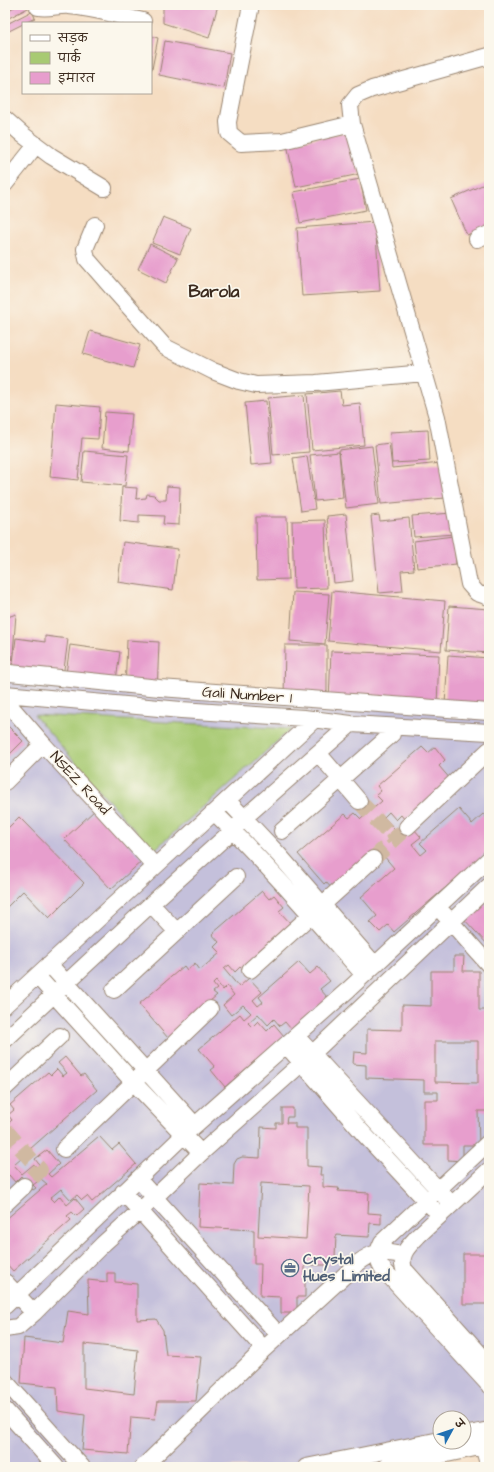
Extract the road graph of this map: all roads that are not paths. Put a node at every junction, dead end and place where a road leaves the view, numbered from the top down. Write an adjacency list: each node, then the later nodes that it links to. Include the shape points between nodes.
1 (37, 5): 3 (street, via 46,8 82,8)
2 (251, 5): 6 (street, via 228,122 229,133 241,143 282,141)
3 (143, 22)
4 (489, 56): 6 (street, via 372,89 358,96 350,105)
5 (5, 119): 7 (street)
6 (352, 124): 11 (street)
7 (36, 145): 8 (street); 9 (street)
8 (5, 184)
9 (104, 188)
10 (95, 225): 11 (street, via 86,249 87,259 165,347 213,371 239,381 256,384 316,383)
11 (424, 373): 12 (street, via 437,416 469,584 477,593)
12 (489, 596)
13 (5, 671): 16 (street, Gali Number 1, via 160,688)
14 (5, 694): 17 (street)
15 (5, 700): 21 (street, NSEZ Road)
16 (489, 712)
17 (314, 719): 18 (street); 26 (street)
18 (351, 724): 19 (street); 23 (street)
19 (489, 732)
20 (392, 734): 24 (street)
21 (43, 744): 25 (street); 35 (street, NSEZ Road)
22 (489, 750): 30 (street)
23 (318, 753): 24 (street); 29 (street)
24 (340, 779): 27 (street); 32 (street)
25 (5, 782)
26 (226, 800): 28 (street); 29 (street)
27 (359, 801)
28 (214, 812): 31 (street); 35 (street)
29 (244, 818): 31 (street); 40 (street)
30 (407, 827)
31 (233, 830): 38 (street); 40 (street)
32 (282, 831)
33 (373, 859): 40 (street)
34 (489, 860): 39 (street)
35 (155, 866): 43 (street)
36 (236, 877): 42 (street)
37 (489, 886): 41 (street)
38 (151, 904): 42 (street); 48 (street)
39 (438, 907): 41 (street); 46 (street)
40 (317, 911): 45 (street); 46 (street)
41 (450, 921): 44 (street); 53 (street)
42 (177, 932): 50 (street)
43 (49, 964): 47 (street); 48 (street)
44 (489, 965)
45 (250, 970)
46 (369, 970): 49 (street)
47 (37, 976): 51 (street); 52 (street)
48 (67, 983): 51 (street); 59 (street)
49 (349, 989): 53 (street); 57 (street)
50 (114, 990)
51 (53, 995): 56 (street); 60 (street)
52 (5, 1005)
53 (362, 1006): 58 (street)
54 (210, 1009): 59 (street)
55 (60, 1036): 61 (street)
56 (5, 1040)
57 (291, 1040): 58 (street); 62 (street)
58 (307, 1058): 63 (street); 64 (street); 66 (street)
59 (146, 1071): 60 (street); 65 (street)
60 (134, 1083): 65 (street); 68 (street)
61 (5, 1088)
62 (226, 1098): 63 (street); 65 (street)
63 (242, 1116): 69 (street)
64 (376, 1122): 66 (street); 74 (street)
65 (190, 1130): 69 (street); 71 (street)
66 (363, 1133): 74 (street)
67 (489, 1142): 74 (street)
68 (64, 1149)
69 (201, 1153): 75 (street)
70 (489, 1170): 77 (street)
71 (138, 1179): 73 (street); 75 (street)
72 (24, 1186): 76 (street)
73 (123, 1192): 78 (street); 83 (street)
74 (432, 1195): 77 (street); 79 (street); 80 (street, via 382,1242)
75 (155, 1198): 78 (street); 89 (street)
76 (5, 1204)
77 (452, 1204): 79 (street)
78 (140, 1211): 86 (street); 90 (street)
79 (440, 1215): 81 (street, via 408,1246)
80 (377, 1252): 81 (street); 88 (street, via 382,1268); 89 (street, via 358,1263)
81 (403, 1255): 88 (street, via 401,1261 404,1269)
82 (5, 1282): 83 (street)
83 (16, 1295): 84 (street); 86 (street)
84 (5, 1306)
85 (5, 1313): 87 (street)
86 (34, 1313): 87 (street)
87 (11, 1328)
88 (452, 1333): 91 (street); 93 (street)
89 (280, 1335): 90 (street)
90 (264, 1349): 103 (street)
91 (489, 1364)
92 (5, 1382): 95 (street)
93 (489, 1385)
94 (5, 1410): 96 (street)
95 (32, 1412): 96 (street); 102 (street)
96 (18, 1425): 101 (street)
97 (489, 1430): 98 (street)
98 (472, 1433)
99 (432, 1442): 104 (street)
100 (486, 1446): 105 (street); 106 (street)
101 (56, 1467)
102 (82, 1467)
103 (143, 1467)
104 (306, 1467)
105 (386, 1467)
106 (489, 1467)

